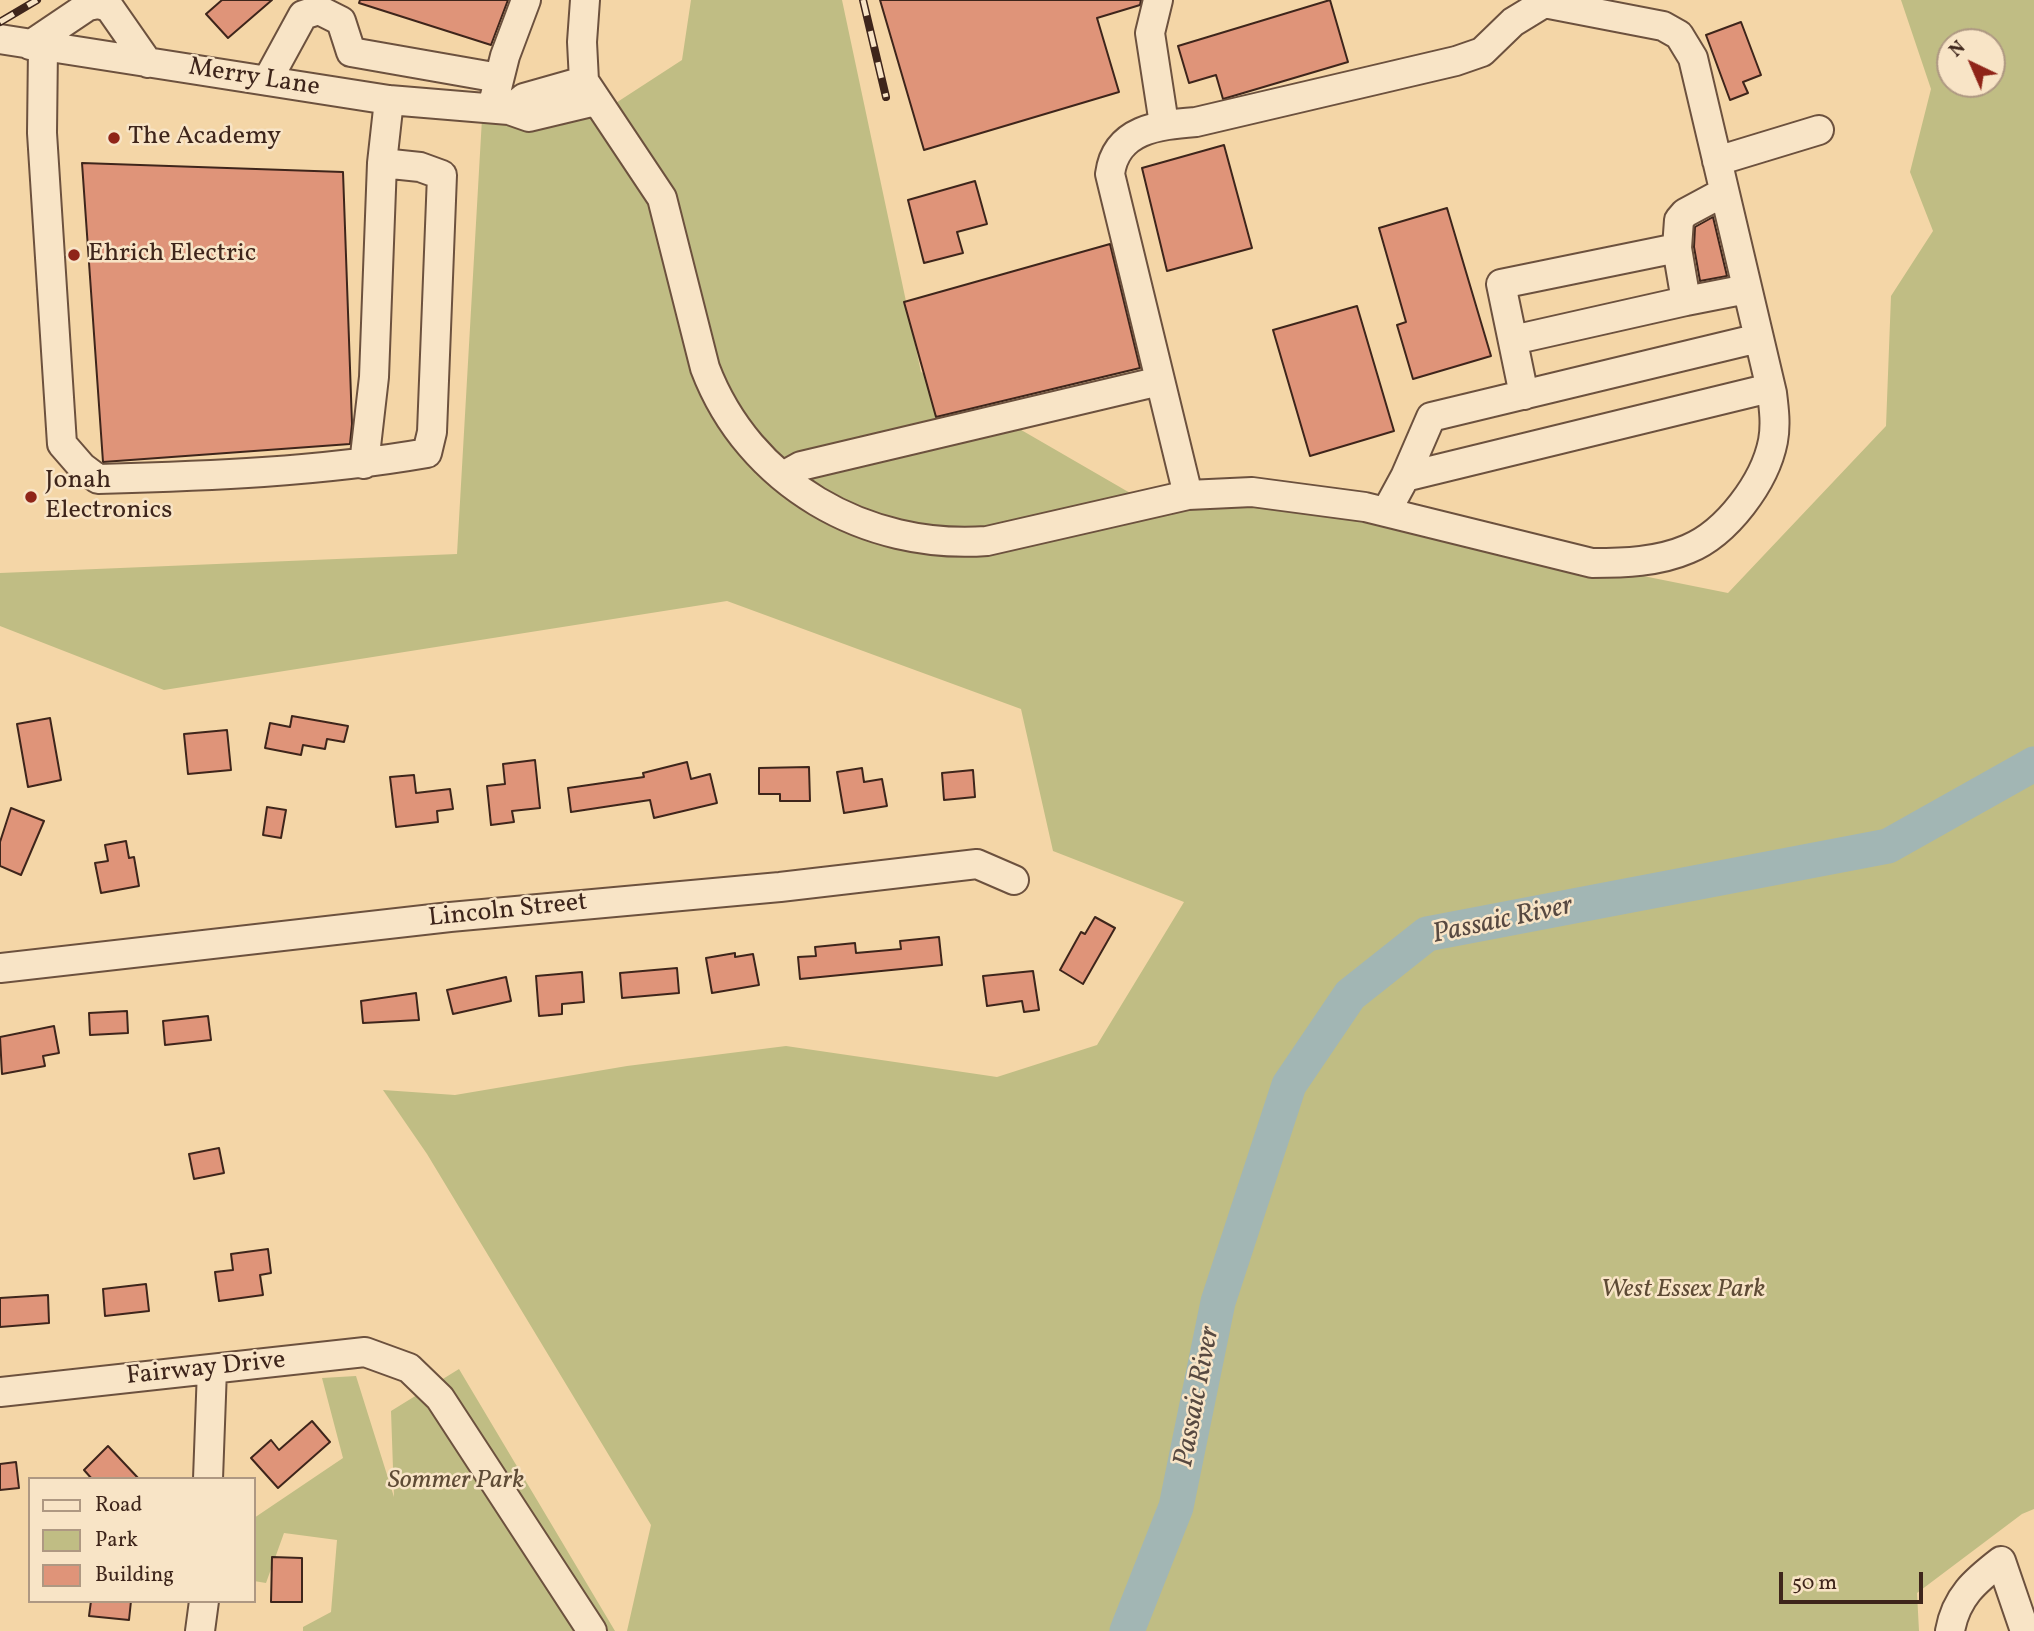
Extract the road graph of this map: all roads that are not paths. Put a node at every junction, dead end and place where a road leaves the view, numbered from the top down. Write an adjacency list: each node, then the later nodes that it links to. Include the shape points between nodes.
1 (526, 0): 7 (street)
2 (585, 0): 9 (street, via 582,42)
3 (1158, 0): 12 (street, via 1150,33)
4 (0, 39): 5 (street, Merry Lane)
5 (36, 46): 6 (street, Merry Lane); 6 (street, via 88,6 99,4 109,8); 26 (street, via 62,444 98,479)
6 (148, 63): 8 (street, Merry Lane)
7 (499, 78): 8 (street, via 351,52 341,21 319,10 303,15); 11 (street)
8 (267, 81): 10 (street, Merry Lane)
9 (590, 91): 11 (street, Merry Lane, via 529,117); 13 (street)
10 (389, 100): 11 (street, Merry Lane); 16 (street)
11 (500, 110): 13 (street, via 528,129 579,124)
12 (1164, 124): 15 (street, via 1196,122 1456,61 1482,52 1530,9 1556,4 1663,26 1679,35 1693,58); 23 (street, via 1132,134 1112,160 1110,174)
13 (615, 130): 27 (street, via 662,198 713,390 741,434)
14 (1819, 130): 15 (street)
15 (1717, 161): 17 (street)
16 (382, 163): 26 (street, via 374,377); 26 (street, via 442,174 432,432 427,453)
17 (1724, 192): 18 (street, via 1679,220); 19 (street)
18 (1677, 248): 20 (street); 22 (street, via 1501,284)
19 (1747, 289): 20 (street); 21 (street)
20 (1686, 301): 22 (street)
21 (1759, 338): 24 (street); 25 (street)
22 (1513, 340): 25 (street)
23 (1160, 381): 27 (street, via 801,466); 29 (street)
24 (1770, 388): 28 (street); 30 (street, via 1773,440 1760,475 1730,517 1689,549 1622,563 1592,563)
25 (1524, 395): 28 (street, via 1431,417)
26 (364, 464)
27 (782, 476): 29 (street, via 822,507 874,530 964,543)
28 (1405, 477): 30 (street)
29 (1188, 495): 30 (street, via 1252,492)
30 (1386, 512)
31 (1014, 880): 32 (street, Lincoln Street, via 977,864)
32 (0, 968)
33 (212, 1369): 34 (street, Fairway Drive); 35 (street); 38 (street, Fairway Drive, via 365,1352 409,1368 440,1398)
34 (0, 1392)
35 (208, 1477)
36 (204, 1603): 37 (street)
37 (200, 1631)
38 (593, 1631)
39 (1950, 1631): 40 (street, via 1954,1612 1970,1586 2001,1561)
40 (2025, 1631)

